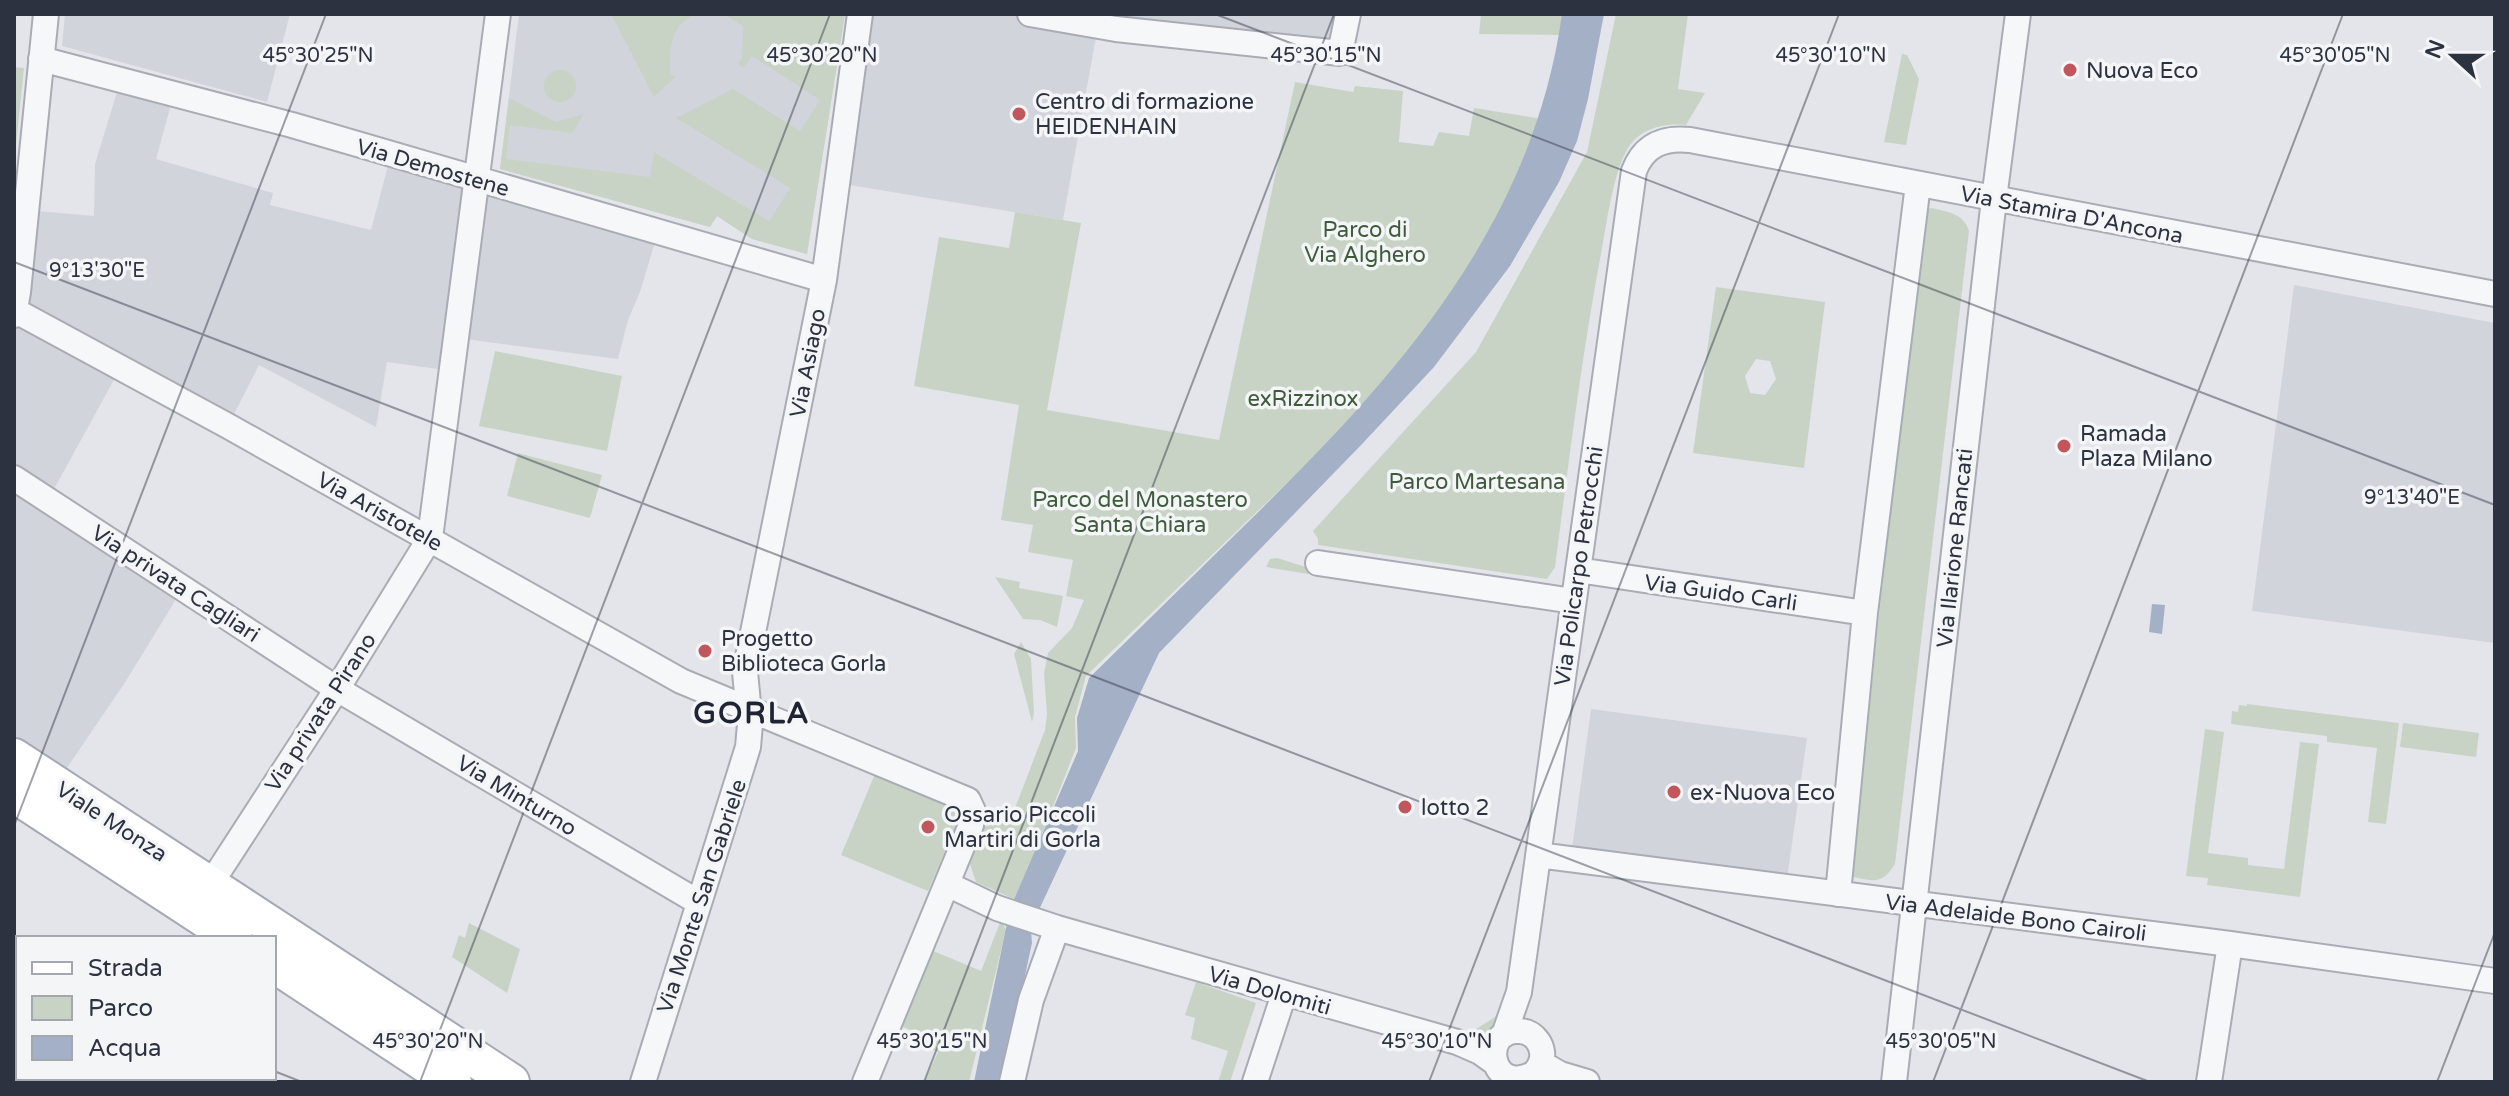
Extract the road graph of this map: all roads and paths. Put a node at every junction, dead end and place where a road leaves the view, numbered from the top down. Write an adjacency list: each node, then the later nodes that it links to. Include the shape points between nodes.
1 (46, 14): 8 (street)
2 (498, 14): 10 (street)
3 (860, 14): 13 (street, Via Asiago)
4 (1030, 14): 7 (street)
5 (1348, 14): 7 (street, via 1340,53)
6 (2018, 14): 12 (street, Via Ilarione Rancati)
7 (1107, 21)
8 (41, 59): 10 (street, Via Demostene); 15 (street)
9 (1650, 147): 11 (street, Via Stamira D'Ancona, via 1681,139); 19 (street, Via Policarpo Petrocchi, via 1634,171)
10 (477, 179): 13 (street, Via Demostene); 17 (street)
11 (1918, 184): 12 (street, Via Stamira D'Ancona); 21 (street)
12 (1994, 199): 14 (street, Via Stamira D'Ancona); 31 (street, Via Ilarione Rancati)
13 (824, 280): 23 (street, Via Asiago, via 746,663)
14 (2495, 294)
15 (15, 312): 17 (street, Via Aristotele)
16 (14, 478): 22 (street, Via privata Cagliari)
17 (430, 538): 22 (street, Via privata Pirano); 23 (street, Via Aristotele, via 681,681)
18 (1318, 563): 20 (street)
19 (1578, 570): 20 (street, Via Policarpo Petrocchi); 21 (street, Via Guido Carli)
20 (1573, 601): 26 (street, Via Policarpo Petrocchi)
21 (1865, 613): 28 (street)
22 (337, 689): 29 (street, Via privata Pirano); 30 (street, Via Minturno)
23 (748, 709): 27 (street, Via Aristotele, via 962,795 973,807 971,825); 30 (street, Via Monte San Gabriele, via 746,755)
24 (14, 757): 29 (main road, Viale Monza)
25 (14, 794): 29 (main road, Viale Monza)
26 (1538, 855): 28 (street, Via Adelaide Bono Cairoli); 39 (street, Via Policarpo Petrocchi)
27 (947, 884): 32 (street, Via Dolomiti); 48 (street)
28 (1838, 894): 31 (street, Via Adelaide Bono Cairoli)
29 (201, 898): 33 (main road, Viale Monza); 34 (main road, Viale Monza)
30 (698, 902): 47 (street, Via Monte San Gabriele)
31 (1914, 903): 36 (street, Via Adelaide Bono Cairoli); 52 (street, Via Ilarione Rancati)
32 (1049, 926): 40 (street, Via Dolomiti); 49 (street)
33 (232, 936)
34 (265, 936)
35 (276, 943): 46 (main road, Viale Monza)
36 (2230, 944): 38 (street, Via Adelaide Bono Cairoli); 53 (street)
37 (276, 965): 45 (main road)
38 (2495, 981)
39 (1519, 992): 41 (street, Via Policarpo Petrocchi); 42 (street, Via Policarpo Petrocchi)
40 (1284, 994): 43 (street, Via Dolomiti, via 1457,1042 1480,1052); 50 (street)
41 (1504, 1035): 42 (street, via 1521,1031); 43 (street, via 1496,1044)
42 (1533, 1036): 44 (street, via 1542,1051)
43 (1498, 1071): 44 (street, Via Dolomiti, via 1517,1079)
44 (1534, 1073): 51 (street, Via Dolomiti)
45 (453, 1082)
46 (511, 1082)
47 (643, 1082)
48 (865, 1082)
49 (1012, 1082)
50 (1255, 1082)
51 (1587, 1082)
52 (1894, 1082)
53 (2209, 1082)

